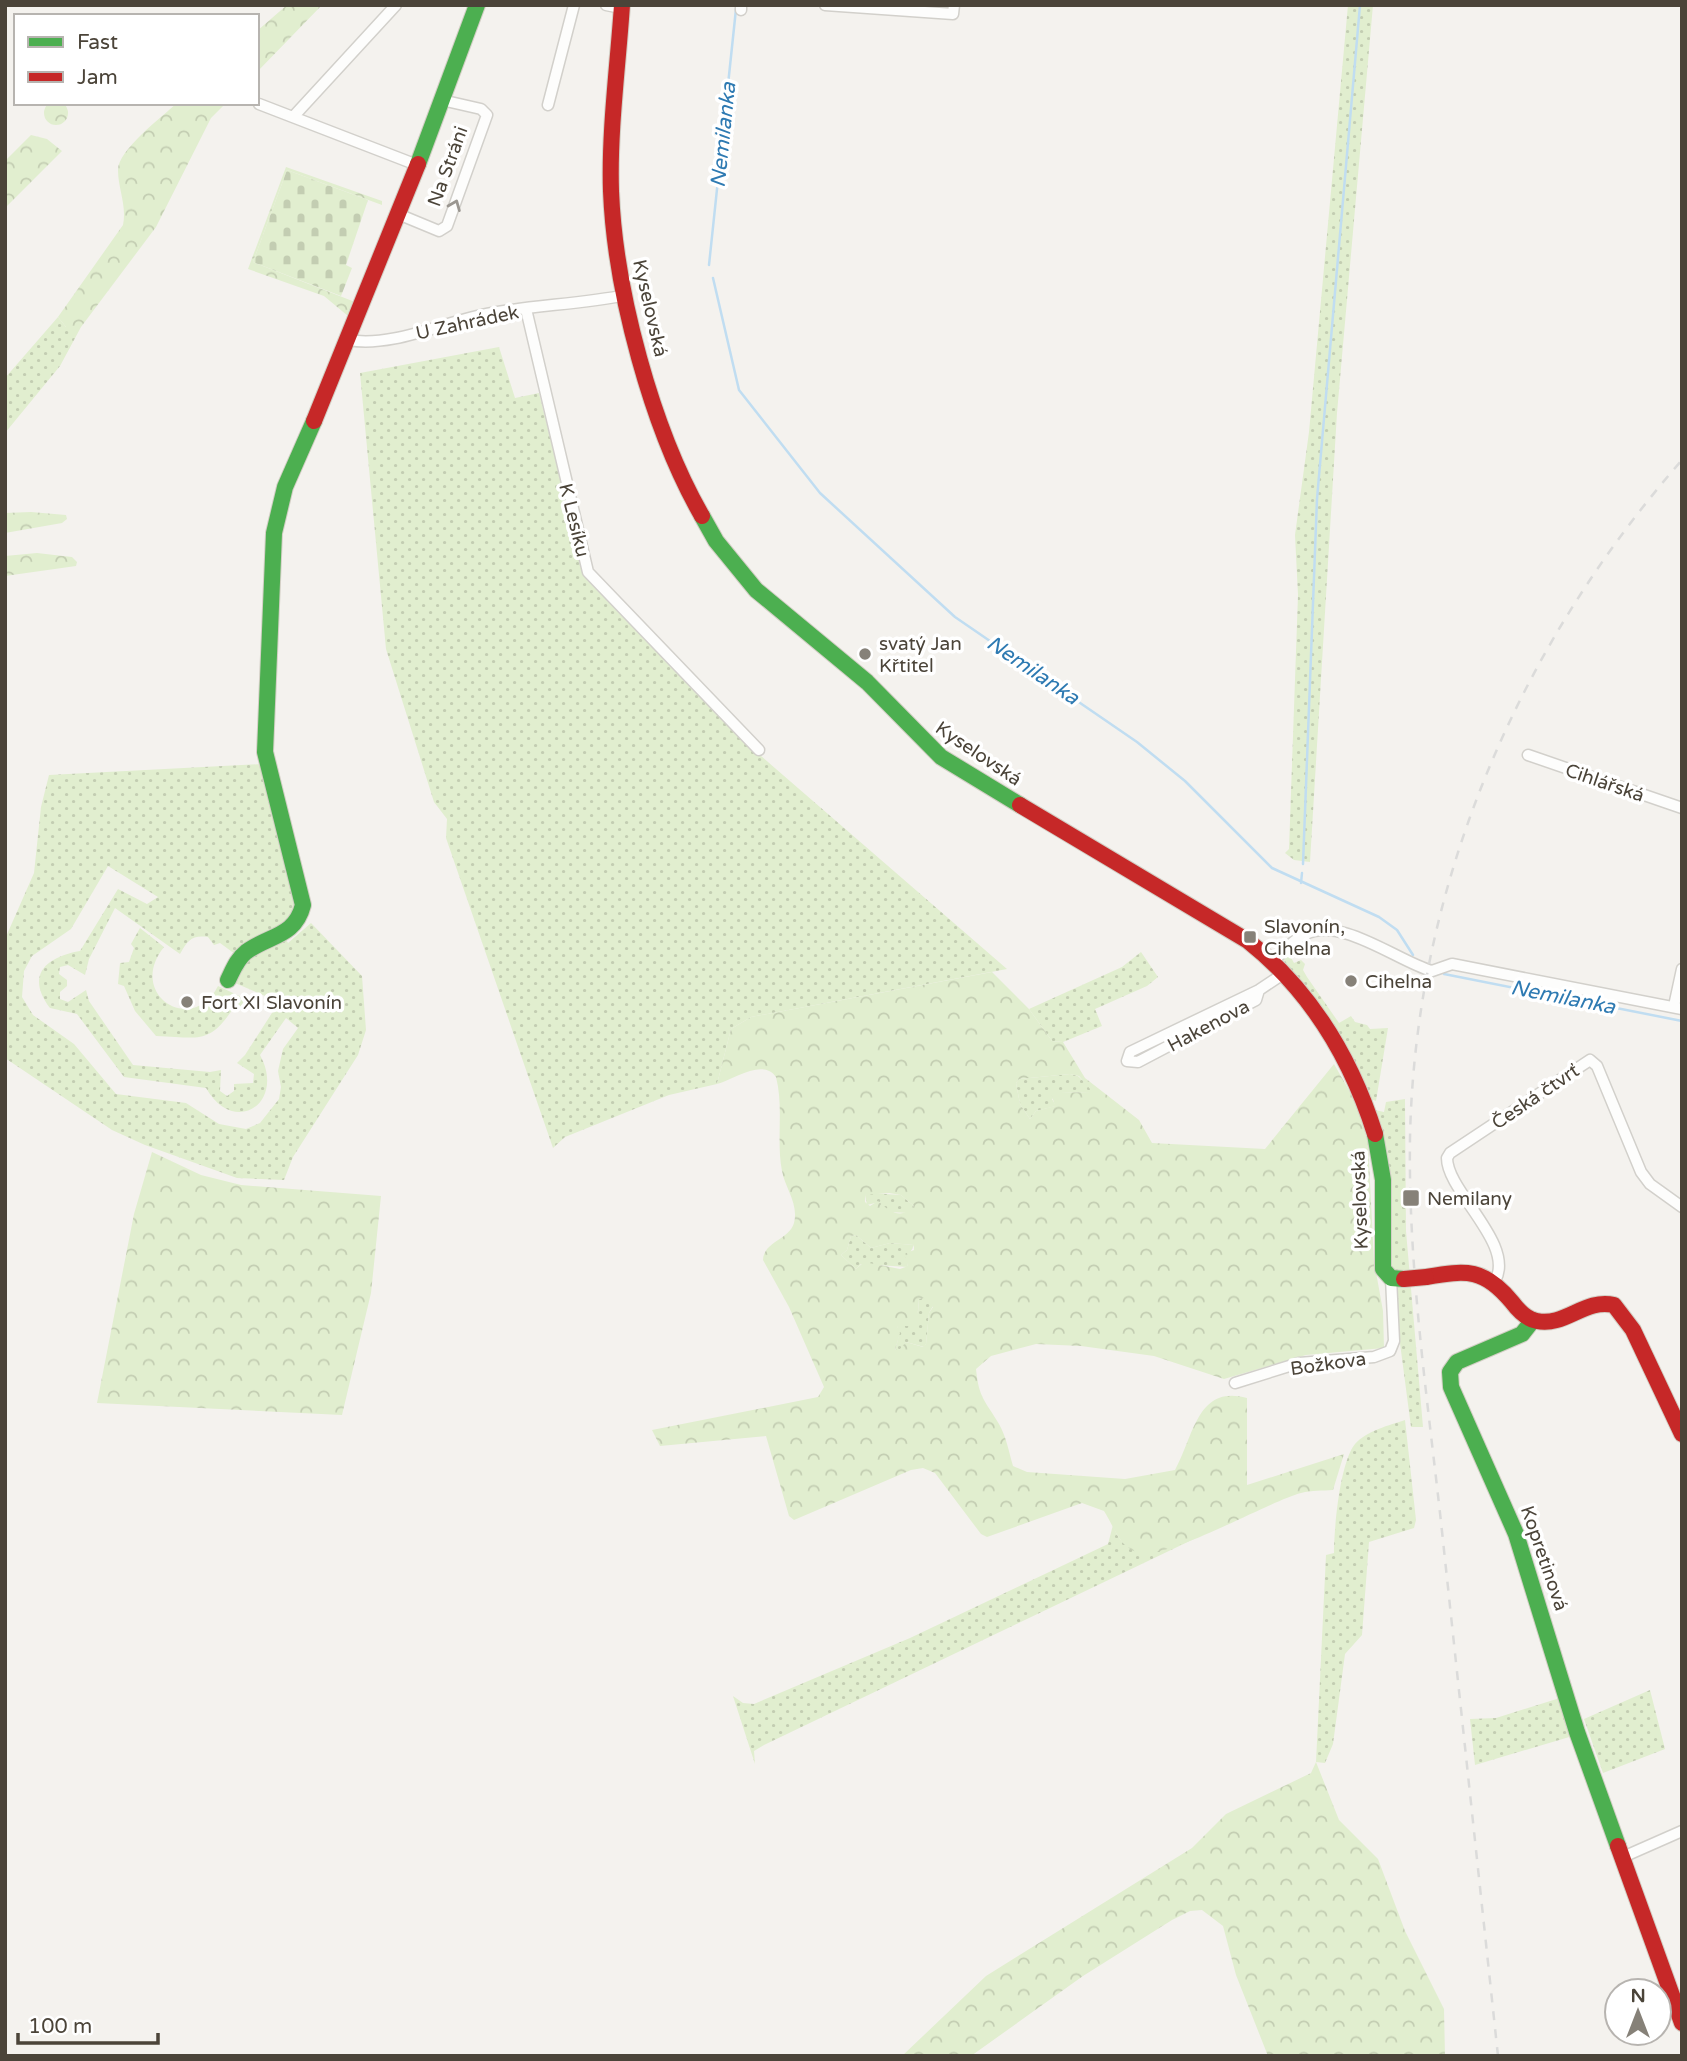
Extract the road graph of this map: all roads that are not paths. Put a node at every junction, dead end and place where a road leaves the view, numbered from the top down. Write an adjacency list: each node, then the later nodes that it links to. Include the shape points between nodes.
1 (396, 5): 10 (street)
2 (574, 5): 9 (street)
3 (825, 5): 6 (street)
4 (617, 6): 13 (street, Kyselovská, via 611,197)
5 (473, 7): 7 (street, Na Stráni)
6 (953, 10)
7 (444, 101): 11 (street, Na Stráni); 12 (street, Na Stráni, one-way to 7, via 439,231 446,228 487,115 481,109)
8 (259, 104): 10 (street)
9 (548, 105)
10 (293, 117): 11 (street)
11 (417, 165): 12 (street, Na Stráni)
12 (398, 215): 15 (street, Na Stráni)
13 (626, 295): 14 (street, U Zahrádek); 19 (street, Kyselovská, via 647,383 687,490 724,551 756,590 867,682 941,757)
14 (526, 309): 15 (street, U Zahrádek, via 483,314 404,335); 16 (street, K Lesíku, via 587,572)
15 (349, 340): 21 (street, Na Stráni, via 285,487 274,533 265,752 303,905 302,918 285,934 244,954)
16 (759, 750)
17 (1528, 755): 18 (street, Cihlářská)
18 (1682, 808)
19 (1280, 966): 22 (street); 23 (street, via 1303,935 1323,931 1368,941 1432,971 1452,964); 25 (street, Kyselovská, via 1344,1056 1374,1125 1383,1173 1383,1266)
20 (1682, 969): 23 (street)
21 (228, 980)
22 (1259, 990): 22 (street, Hakenova, via 1256,1000 1138,1062 1127,1061 1130,1052)
23 (1678, 1007)
24 (1682, 1207): 26 (street, Česká čtvrť, via 1641,1172 1597,1066 1590,1060 1447,1158 1453,1177 1492,1242 1499,1273)
25 (1398, 1278): 26 (street, bridge, via 1469,1272); 28 (street, Božkova, via 1390,1351 1374,1357 1299,1363)
26 (1495, 1281): 27 (street)
27 (1532, 1320): 29 (street, via 1551,1321 1597,1302 1616,1306 1633,1329); 31 (street, Kopretinová, via 1521,1334 1457,1362 1450,1372 1451,1387 1516,1534 1577,1732)
28 (1235, 1383)
29 (1682, 1434)
30 (1682, 1831): 31 (street)
31 (1623, 1857): 32 (street, Kopretinová)
32 (1682, 2023)

